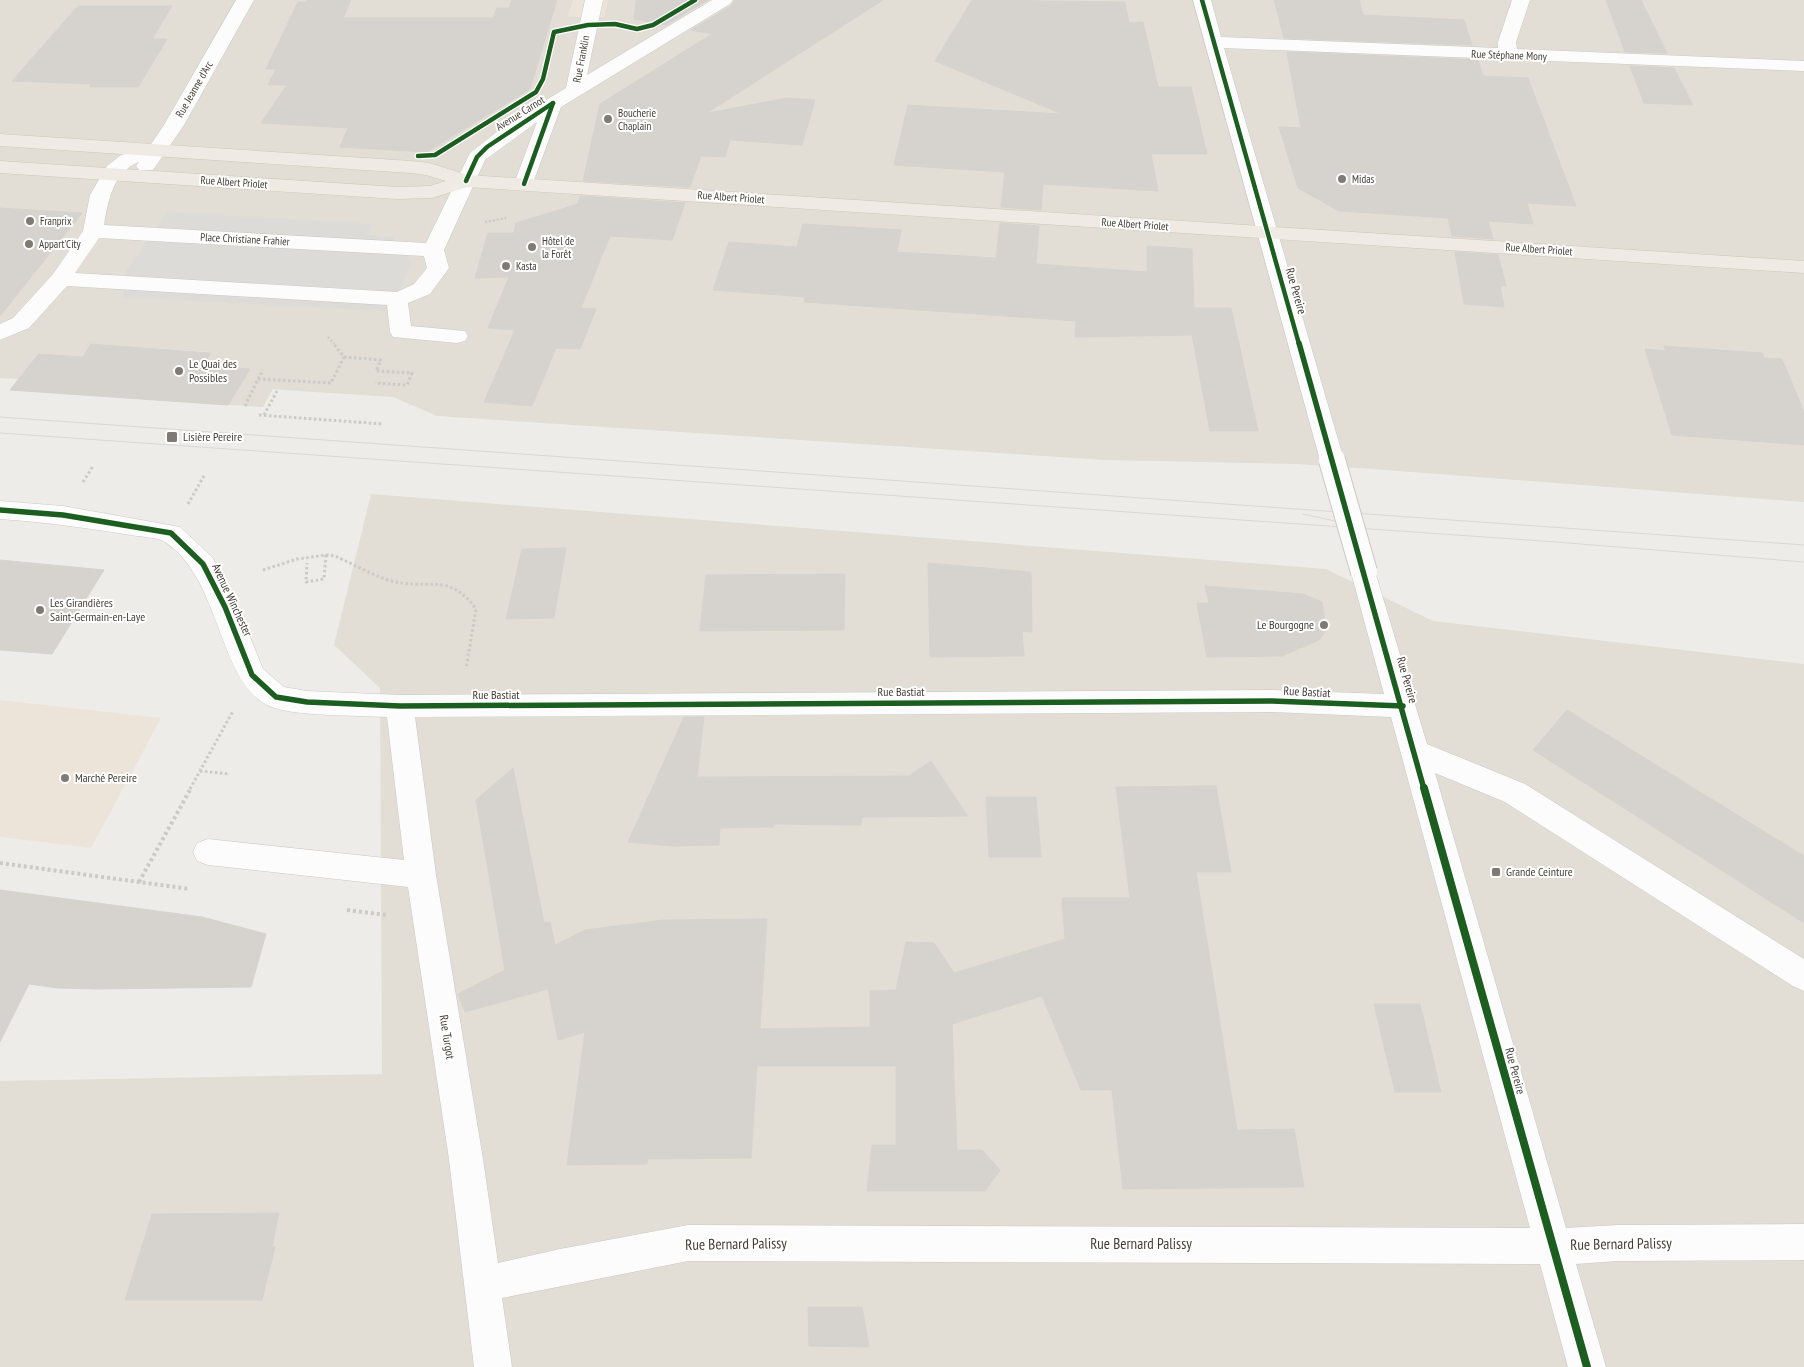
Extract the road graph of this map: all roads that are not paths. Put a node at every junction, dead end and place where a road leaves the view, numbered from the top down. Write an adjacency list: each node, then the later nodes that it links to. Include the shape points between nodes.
1 (245, 0): 12 (street, Rue Jeanne d'Arc, via 174,126)
2 (594, 0): 9 (street, Rue Franklin)
3 (724, 0): 9 (street, Avenue Carnot)
4 (1202, 0): 6 (street, Rue Pereire)
5 (1522, 0): 7 (street, via 1507,42)
6 (1214, 42): 7 (street, Rue Stéphane Mony); 19 (street, Rue Pereire)
7 (1508, 55): 8 (street, Rue Stéphane Mony)
8 (1804, 66)
9 (575, 90): 10 (street, Avenue Carnot)
10 (553, 103): 16 (street, Avenue Carnot, via 487,147 477,157); 17 (street, Avenue Carnot)
11 (0, 140): 12 (main road, Rue Albert Priolet)
12 (156, 151): 14 (street, via 120,164); 15 (street, Rue Jeanne d'Arc); 16 (main road, Rue Albert Priolet, via 411,167)
13 (0, 167): 14 (main road, Rue Albert Priolet)
14 (112, 174): 15 (main road, Rue Albert Priolet); 18 (street, via 97,201)
15 (140, 176): 16 (main road, Rue Albert Priolet, via 397,194 432,192)
16 (466, 181): 17 (main road, Rue Albert Priolet); 20 (street)
17 (524, 184): 19 (main road, Rue Albert Priolet)
18 (93, 231): 20 (street, Place Christiane Frahier); 22 (street)
19 (1268, 233): 21 (main road, Rue Albert Priolet); 28 (street, Rue Pereire, bridge)
20 (433, 250): 23 (street, via 438,268 430,283 417,294)
21 (1804, 267)
22 (60, 279): 23 (street); 24 (street, via 21,322)
23 (397, 299): 25 (street, via 401,332)
24 (0, 333)
25 (457, 336)
26 (0, 510): 27 (street, Avenue Winchester, via 62,514 171,532 203,564 225,607 252,675 276,697 316,703)
27 (400, 706): 28 (street, Rue Bastiat, via 1272,701); 31 (street, Rue Turgot)
28 (1402, 706): 29 (street, Rue Pereire)
29 (1415, 752): 32 (street, via 1516,793); 34 (street, Rue Pereire)
30 (208, 852): 31 (street)
31 (421, 875): 35 (street, Rue Turgot, via 466,1159)
32 (1804, 976)
33 (1804, 1242): 34 (street, Rue Bernard Palissy)
34 (1552, 1245): 35 (street, Rue Bernard Palissy, via 688,1243 560,1267); 37 (street, Rue Pereire)
35 (482, 1286): 36 (street, Rue Turgot)
36 (493, 1367)
37 (1587, 1367)

